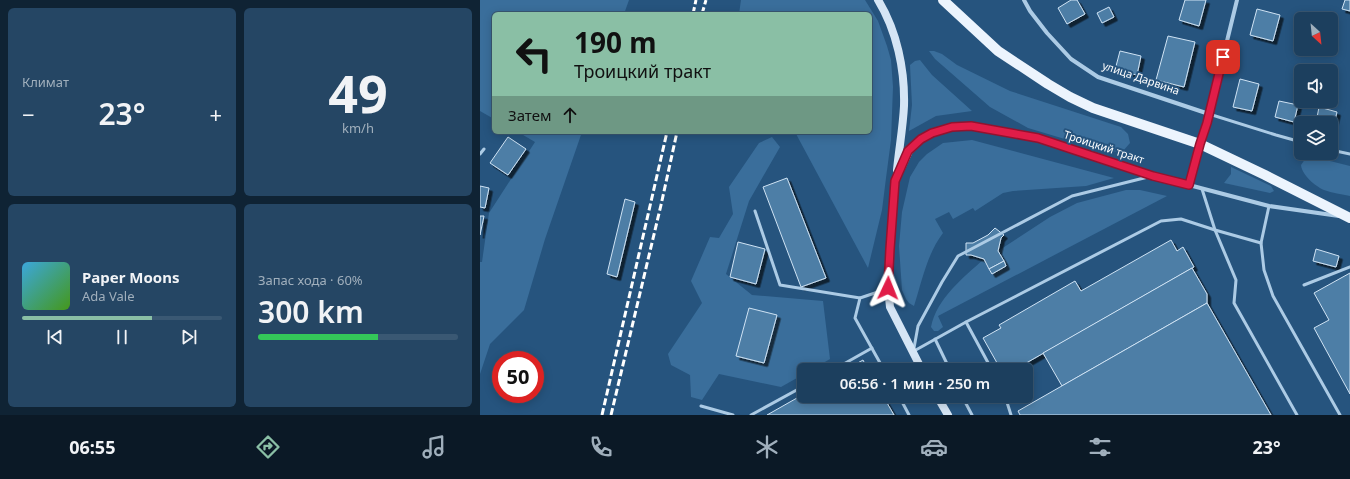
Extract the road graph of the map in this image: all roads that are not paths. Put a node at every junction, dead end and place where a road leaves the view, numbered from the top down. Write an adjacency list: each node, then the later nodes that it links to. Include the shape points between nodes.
1 (878, 0): 13 (main road, via 891,26 901,64 904,105)
2 (944, 0): 7 (main road, via 998,51 1070,97 1093,108)
3 (1024, 0): 5 (street, улица Дарвина, via 1047,34 1071,59 1098,77)
4 (1236, 0): 5 (street)
5 (1209, 114): 6 (lane); 7 (street)
6 (1294, 140)
7 (1200, 144): 14 (main road); 18 (main road)
8 (484, 149): 10 (lane)
9 (1338, 151): 11 (lane)
10 (480, 154)
11 (1350, 154)
12 (1153, 176): 13 (main road, Троицкий тракт, via 1038,138 964,126 932,133 921,139 908,151); 14 (main road, Троицкий тракт); 28 (lane, via 1072,196 958,256 918,326)
13 (895, 181): 23 (main road, Троицкий тракт)
14 (1189, 185): 15 (street)
15 (1202, 189): 16 (street); 19 (lane)
16 (1269, 206): 18 (street); 20 (lane)
17 (755, 211): 24 (lane, via 780,285)
18 (1348, 218)
19 (1215, 230): 20 (lane); 25 (lane, via 1181,219 1161,221); 46 (lane, via 1236,280 1234,304)
20 (1261, 243): 47 (lane, via 1264,270 1273,296)
21 (1350, 267): 22 (lane)
22 (1304, 285)
23 (888, 288): 24 (lane); 28 (main road, Троицкий тракт, via 890,308)
24 (860, 298): 27 (lane, via 855,318)
25 (966, 322): 26 (lane); 33 (lane)
26 (936, 339): 28 (lane); 32 (lane)
27 (872, 348): 29 (lane); 30 (lane)
28 (913, 352): 31 (main road, Троицкий тракт)
29 (845, 363)
30 (880, 363)
31 (918, 363)
32 (947, 363)
33 (988, 363)
34 (797, 390): 41 (lane)
35 (903, 403): 42 (lane)
36 (941, 403): 43 (main road)
37 (966, 403): 44 (lane)
38 (1007, 403): 45 (lane)
39 (701, 406): 40 (lane)
40 (733, 415)
41 (751, 415)
42 (910, 415)
43 (948, 415)
44 (972, 415)
45 (1011, 415)
46 (1297, 415)
47 (1340, 415)

